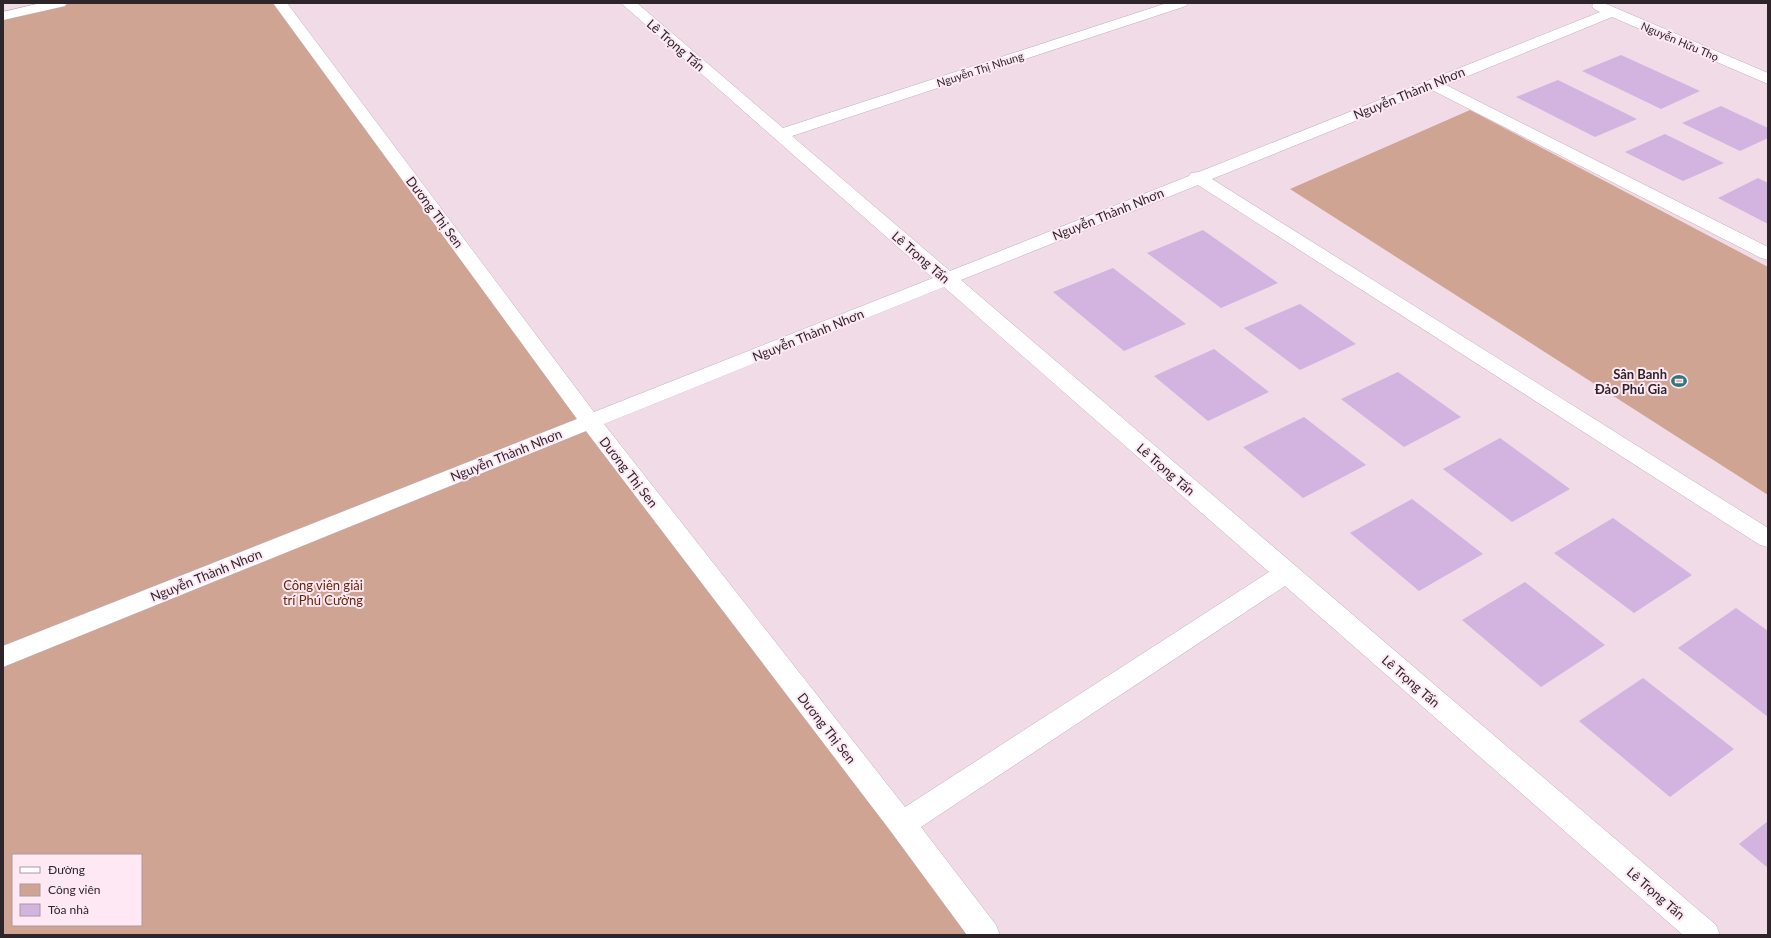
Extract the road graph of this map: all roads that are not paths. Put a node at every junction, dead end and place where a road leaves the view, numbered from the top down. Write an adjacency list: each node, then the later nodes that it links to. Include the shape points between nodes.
1 (60, 3): 7 (street)
2 (280, 3): 14 (street, Dương Thị Sen)
3 (628, 3): 10 (street, Lê Trọng Tấn)
4 (1180, 3): 10 (street, Nguyễn Thị Nhung)
5 (1592, 3): 6 (street, Nguyễn Hữu Thọ)
6 (1612, 12): 8 (street, Nguyễn Hữu Thọ); 9 (street, Nguyễn Thành Nhơn)
7 (3, 16)
8 (1768, 79)
9 (1432, 84): 11 (street, Nguyễn Thành Nhơn); 12 (street)
10 (780, 135): 13 (street, Lê Trọng Tấn)
11 (1197, 177): 13 (street, Nguyễn Thành Nhơn); 15 (street)
12 (1768, 254)
13 (947, 280): 14 (street, Nguyễn Thành Nhơn); 16 (street, Lê Trọng Tấn)
14 (590, 421): 17 (street, Nguyễn Thành Nhơn); 18 (street, Dương Thị Sen)
15 (1768, 539)
16 (1286, 573): 18 (street); 20 (street, Lê Trọng Tấn)
17 (3, 657)
18 (902, 824): 19 (street, Dương Thị Sen)
19 (985, 935)
20 (1705, 935)

